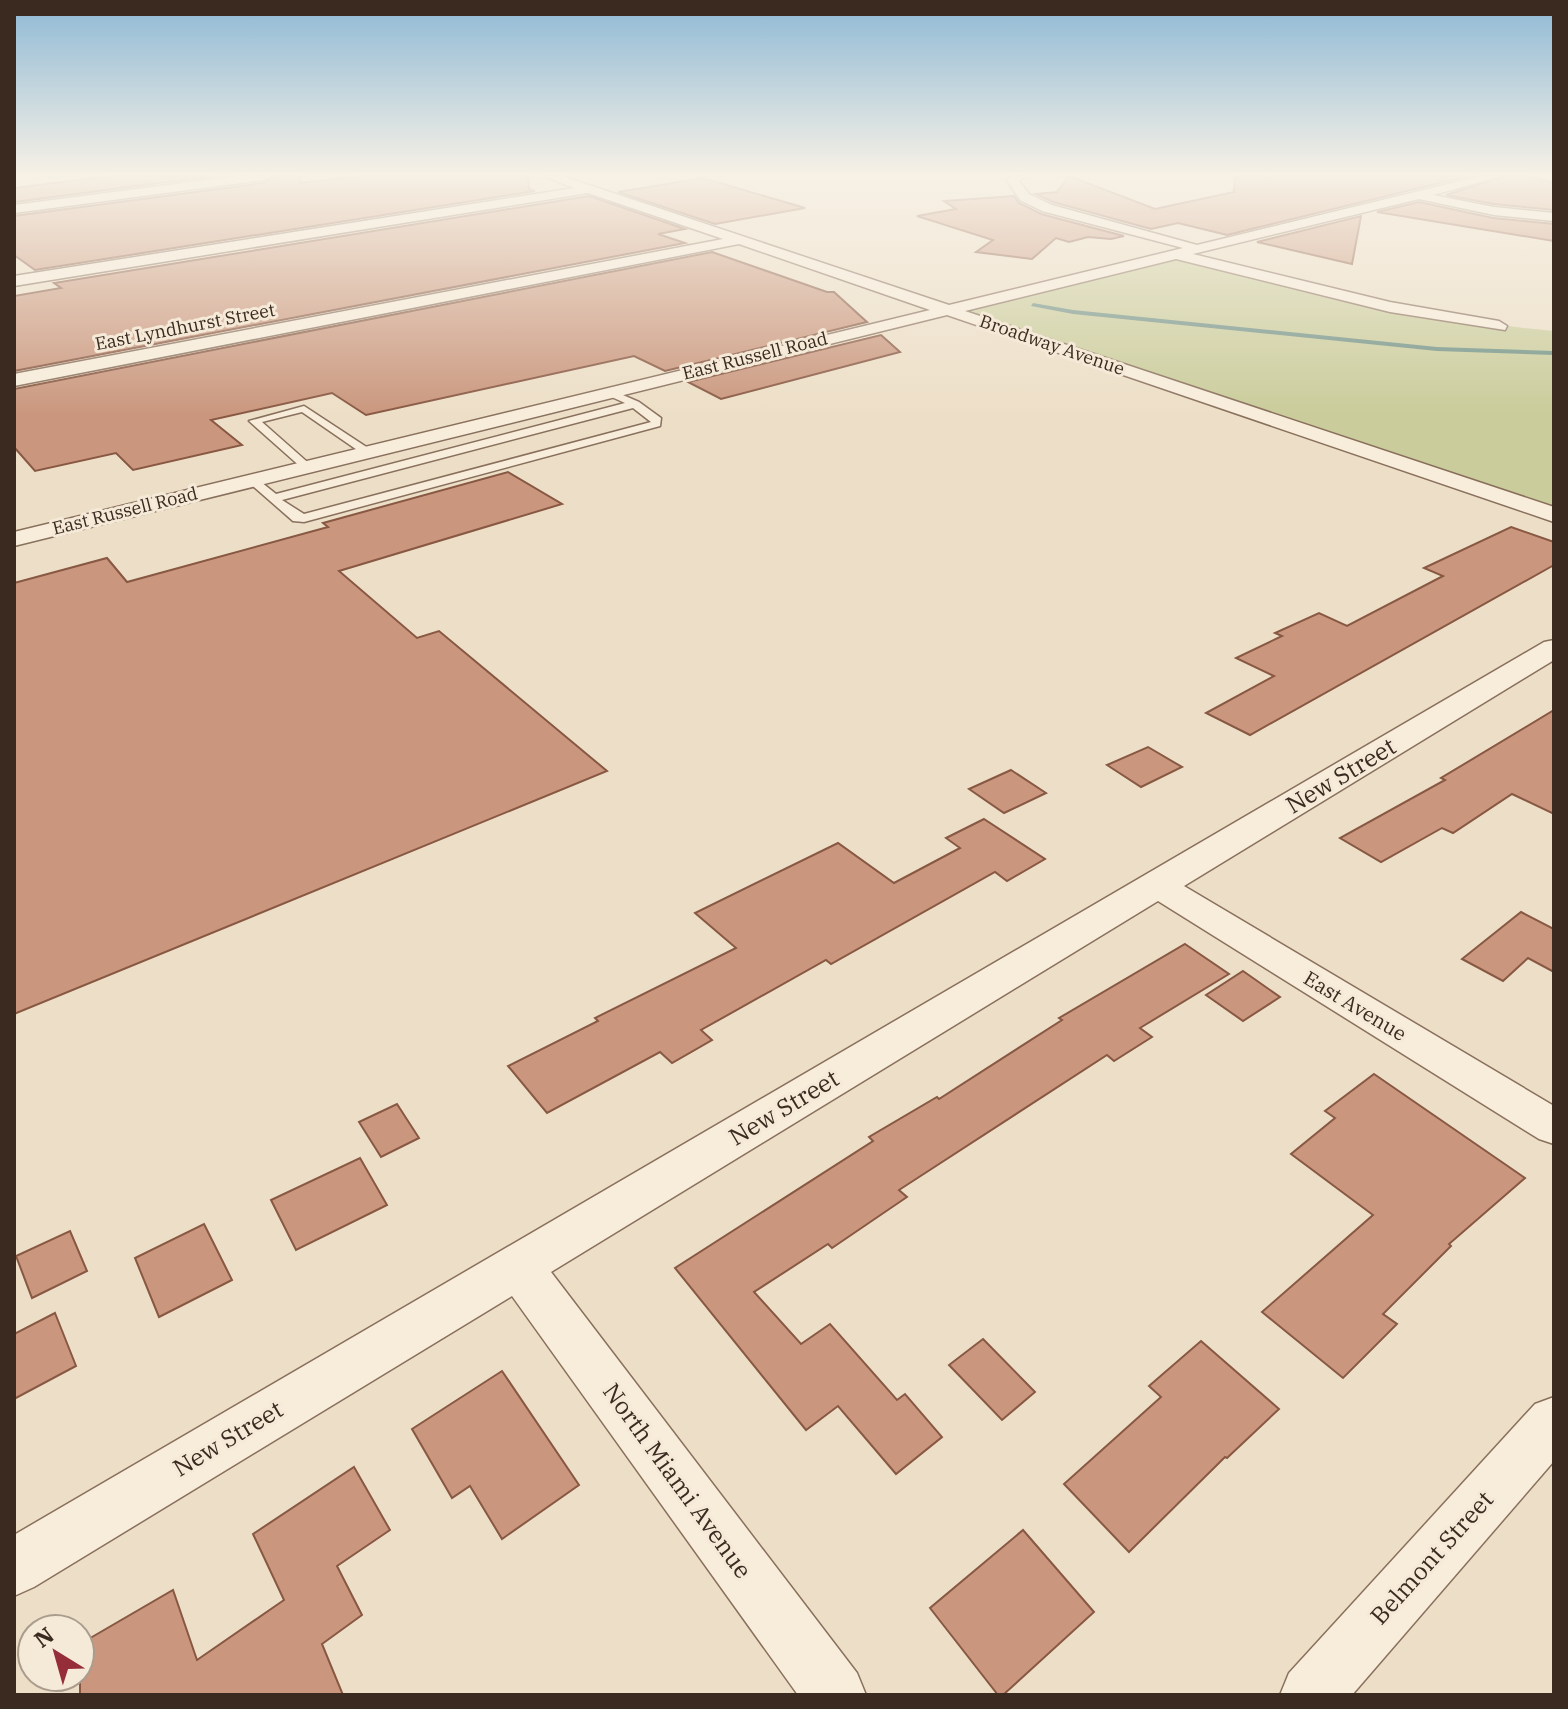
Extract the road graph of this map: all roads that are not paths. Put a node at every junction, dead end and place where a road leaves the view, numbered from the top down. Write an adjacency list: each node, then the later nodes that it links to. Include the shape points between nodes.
1 (172, 256): 6 (street)
2 (659, 256): 9 (street, East Lyndhurst Street)
3 (788, 256): 7 (street, Broadway Avenue)
4 (1167, 256): 7 (street, East Russell Road)
5 (1181, 256): 8 (street, via 1390,307)
6 (14, 281)
7 (947, 309): 10 (street, East Russell Road); 16 (street, Broadway Avenue)
8 (1499, 326)
9 (14, 380)
10 (609, 392): 11 (lane); 12 (street, East Russell Road)
11 (635, 404): 15 (lane); 15 (lane, via 656,424 304,518)
12 (367, 452): 13 (street, East Russell Road); 13 (lane, via 304,409 254,421)
13 (307, 467): 14 (street, East Russell Road)
14 (252, 480): 15 (lane); 17 (street, East Russell Road)
15 (275, 498)
16 (1554, 515)
17 (14, 539)
18 (1554, 648): 19 (street, New Street)
19 (1157, 885): 20 (street, East Avenue); 21 (street, New Street)
20 (1554, 1127)
21 (518, 1266): 23 (street, New Street); 24 (street, North Miami Avenue)
22 (1554, 1422): 25 (street, Belmont Street)
23 (14, 1567)
24 (835, 1695)
25 (1311, 1695)

